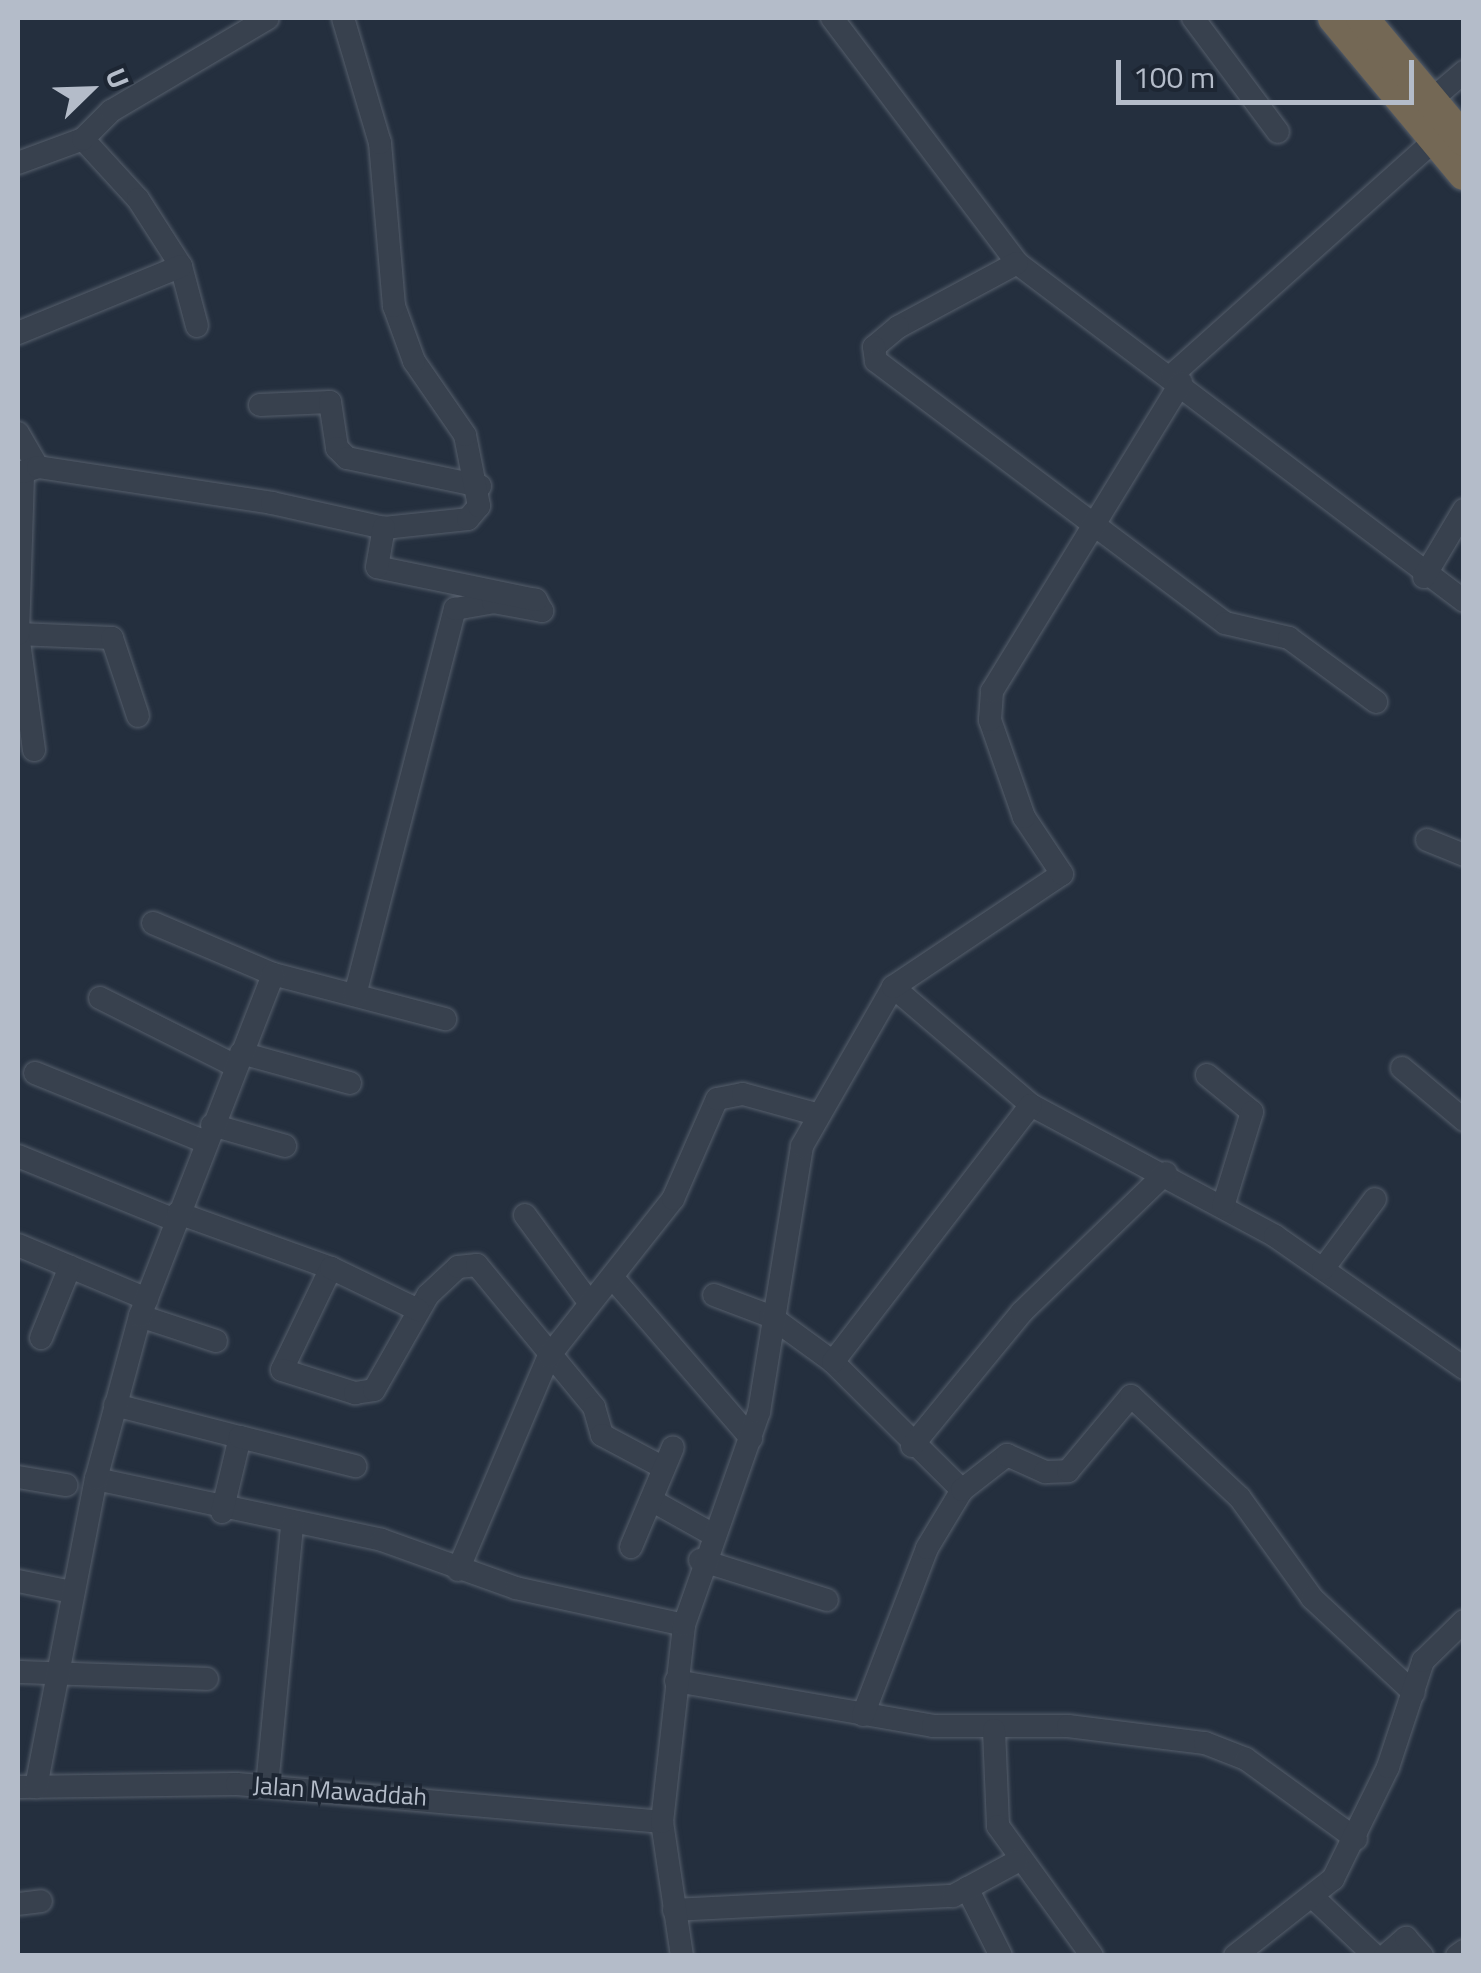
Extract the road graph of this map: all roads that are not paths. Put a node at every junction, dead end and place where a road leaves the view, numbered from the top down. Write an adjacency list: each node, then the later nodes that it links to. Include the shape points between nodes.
1 (268, 18): 10 (street, via 111,112)
2 (343, 18): 22 (street, via 380,143 394,306 414,361 453,406)
3 (832, 18): 14 (street)
4 (1192, 18): 9 (street)
5 (1334, 18): 11 (highway)
6 (1362, 18): 8 (highway)
7 (1464, 72): 8 (street)
8 (1430, 101): 11 (highway)
9 (1278, 132)
10 (83, 140): 12 (street); 15 (street, via 138,199)
11 (1448, 141): 13 (highway); 18 (street)
12 (18, 163)
13 (1464, 174)
14 (1017, 263): 18 (street); 24 (street, via 898,327 873,353)
15 (181, 266): 16 (street); 17 (street)
16 (196, 326)
17 (18, 333)
18 (1176, 379): 24 (street); 26 (street)
19 (260, 405): 22 (street, via 330,402 337,448 347,458)
20 (18, 433): 21 (street)
21 (38, 467): 25 (street); 28 (street, via 21,477)
22 (480, 486): 25 (street, via 468,520)
23 (1464, 510): 26 (street)
24 (1092, 522): 29 (street, via 1225,623 1289,638); 36 (street, via 1000,669 990,705 1029,829 1062,874)
25 (384, 528): 37 (street, via 377,568 542,607 536,616 493,602 455,610)
26 (1424, 577): 27 (street)
27 (1464, 601)
28 (18, 634): 30 (street, via 112,638); 31 (street)
29 (1376, 702)
30 (138, 716)
31 (34, 750)
32 (1428, 840): 33 (street)
33 (1464, 855)
34 (154, 923): 35 (street)
35 (273, 974): 37 (street); 40 (street)
36 (893, 987): 45 (street); 46 (street)
37 (355, 995): 39 (street)
38 (100, 998): 40 (street)
39 (445, 1019)
40 (238, 1059): 44 (street); 48 (street)
41 (1402, 1068): 47 (street)
42 (35, 1073): 48 (street)
43 (1207, 1075): 53 (street, via 1252,1112)
44 (350, 1083)
45 (1031, 1105): 51 (street); 69 (street)
46 (816, 1114): 60 (street, via 743,1094 717,1099 672,1200); 65 (street, via 786,1214)
47 (1464, 1120)
48 (209, 1134): 49 (street); 55 (street)
49 (285, 1146)
50 (18, 1156): 55 (street)
51 (1166, 1173): 53 (street); 74 (street, via 1022,1312)
52 (1375, 1199): 59 (street)
53 (1223, 1206): 59 (street)
54 (525, 1215): 62 (street)
55 (177, 1216): 58 (street); 63 (street)
56 (18, 1245): 57 (street)
57 (70, 1268): 63 (street); 66 (street)
58 (331, 1268): 64 (street); 64 (street, via 286,1373 374,1390)
59 (1322, 1269): 70 (street)
60 (612, 1277): 62 (street); 73 (street)
61 (714, 1294): 65 (street)
62 (590, 1302): 68 (street)
63 (143, 1308): 67 (street); 71 (street)
64 (418, 1310): 68 (street, via 458,1267 477,1265)
65 (770, 1316): 69 (street); 73 (street)
66 (41, 1338)
67 (216, 1341)
68 (548, 1356): 80 (street, via 594,1407 602,1436 669,1458); 86 (street)
69 (833, 1362): 74 (street)
70 (1464, 1368)
71 (115, 1404): 72 (street); 77 (street)
72 (240, 1437): 75 (street); 81 (street)
73 (751, 1438): 83 (street)
74 (912, 1446): 79 (street)
75 (355, 1466)
76 (18, 1477): 78 (street)
77 (96, 1479): 81 (street); 88 (street)
78 (66, 1484)
79 (962, 1490): 96 (street, via 1007,1455 1045,1472 1068,1471 1131,1396 1240,1498 1312,1598); 97 (street, via 927,1548)
80 (651, 1500): 83 (street); 84 (street)
81 (222, 1512): 82 (street)
82 (292, 1526): 86 (street, via 382,1540); 99 (street)
83 (710, 1533): 85 (street)
84 (632, 1547)
85 (700, 1560): 89 (street); 91 (street)
86 (458, 1570): 91 (street)
87 (18, 1580): 88 (street)
88 (72, 1592): 93 (street)
89 (826, 1600)
90 (1464, 1620): 96 (street, via 1423,1661)
91 (684, 1625): 95 (street)
92 (18, 1672): 93 (street)
93 (56, 1677): 94 (street); 100 (street)
94 (207, 1679)
95 (676, 1681): 97 (street); 101 (street)
96 (1414, 1693): 102 (street)
97 (863, 1715): 98 (street)
98 (994, 1730): 102 (street, via 1068,1726 1222,1748); 103 (street, via 992,1796)
99 (267, 1786): 100 (street, Jalan Mawaddah); 101 (street, Jalan Mawaddah)
100 (27, 1787)
101 (662, 1822): 108 (street)
102 (1356, 1839): 105 (street)
103 (1016, 1862): 104 (street); 112 (street)
104 (967, 1888): 108 (street); 111 (street)
105 (1316, 1900): 113 (street); 114 (street)
106 (42, 1902): 107 (street)
107 (18, 1904)
108 (674, 1910): 110 (street)
109 (1464, 1951): 117 (street)
110 (682, 1956)
111 (1001, 1956)
112 (1092, 1956)
113 (1235, 1956)
114 (1375, 1956)
115 (1385, 1956): 116 (street, via 1406,1938)
116 (1422, 1956)
117 (1456, 1956)

